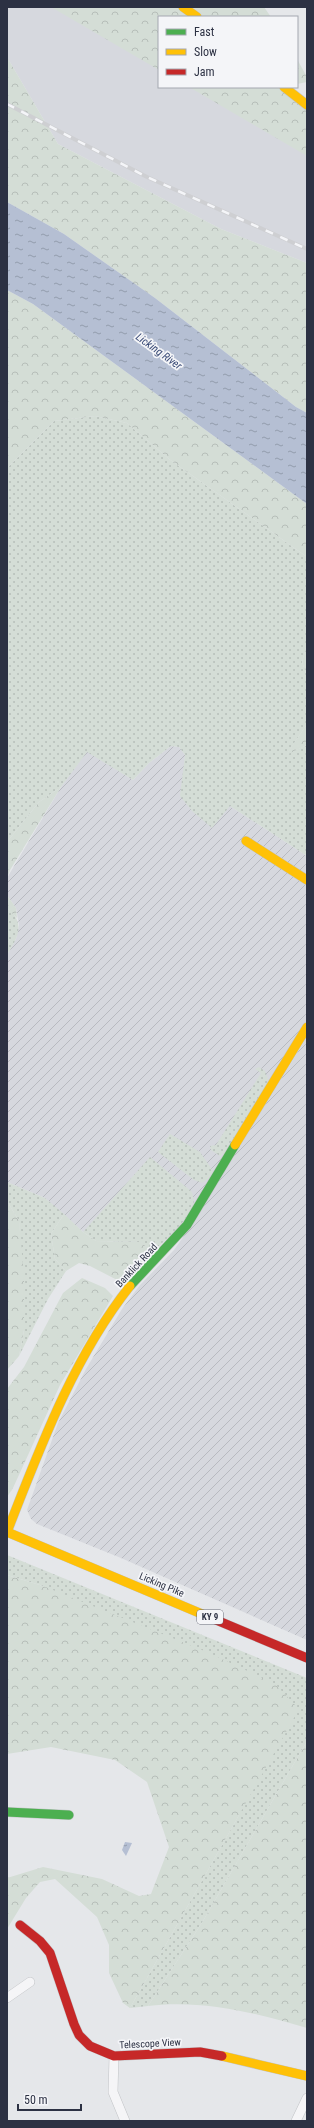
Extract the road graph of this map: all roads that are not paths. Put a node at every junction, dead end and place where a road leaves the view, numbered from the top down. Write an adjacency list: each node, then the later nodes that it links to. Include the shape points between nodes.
1 (183, 7): 2 (street)
2 (196, 16)
3 (285, 88): 4 (street)
4 (307, 105)
5 (246, 841): 6 (street)
6 (307, 880)
7 (307, 1028): 8 (street, Banklick Road, via 187,1225 132,1283 109,1316 53,1416)
8 (7, 1532): 9 (street, Licking Pike / KY 9)
9 (307, 1658)
10 (7, 1812): 11 (street)
11 (69, 1815)
12 (20, 1925): 15 (street, Telescope View, via 50,1953 79,2035 90,2046)
13 (30, 1982): 14 (street)
14 (7, 1998)
15 (114, 2056): 16 (street, Telescope View, via 204,2052); 18 (street, via 113,2092)
16 (307, 2076)
17 (307, 2098): 19 (street)
18 (125, 2121)
19 (296, 2121)

